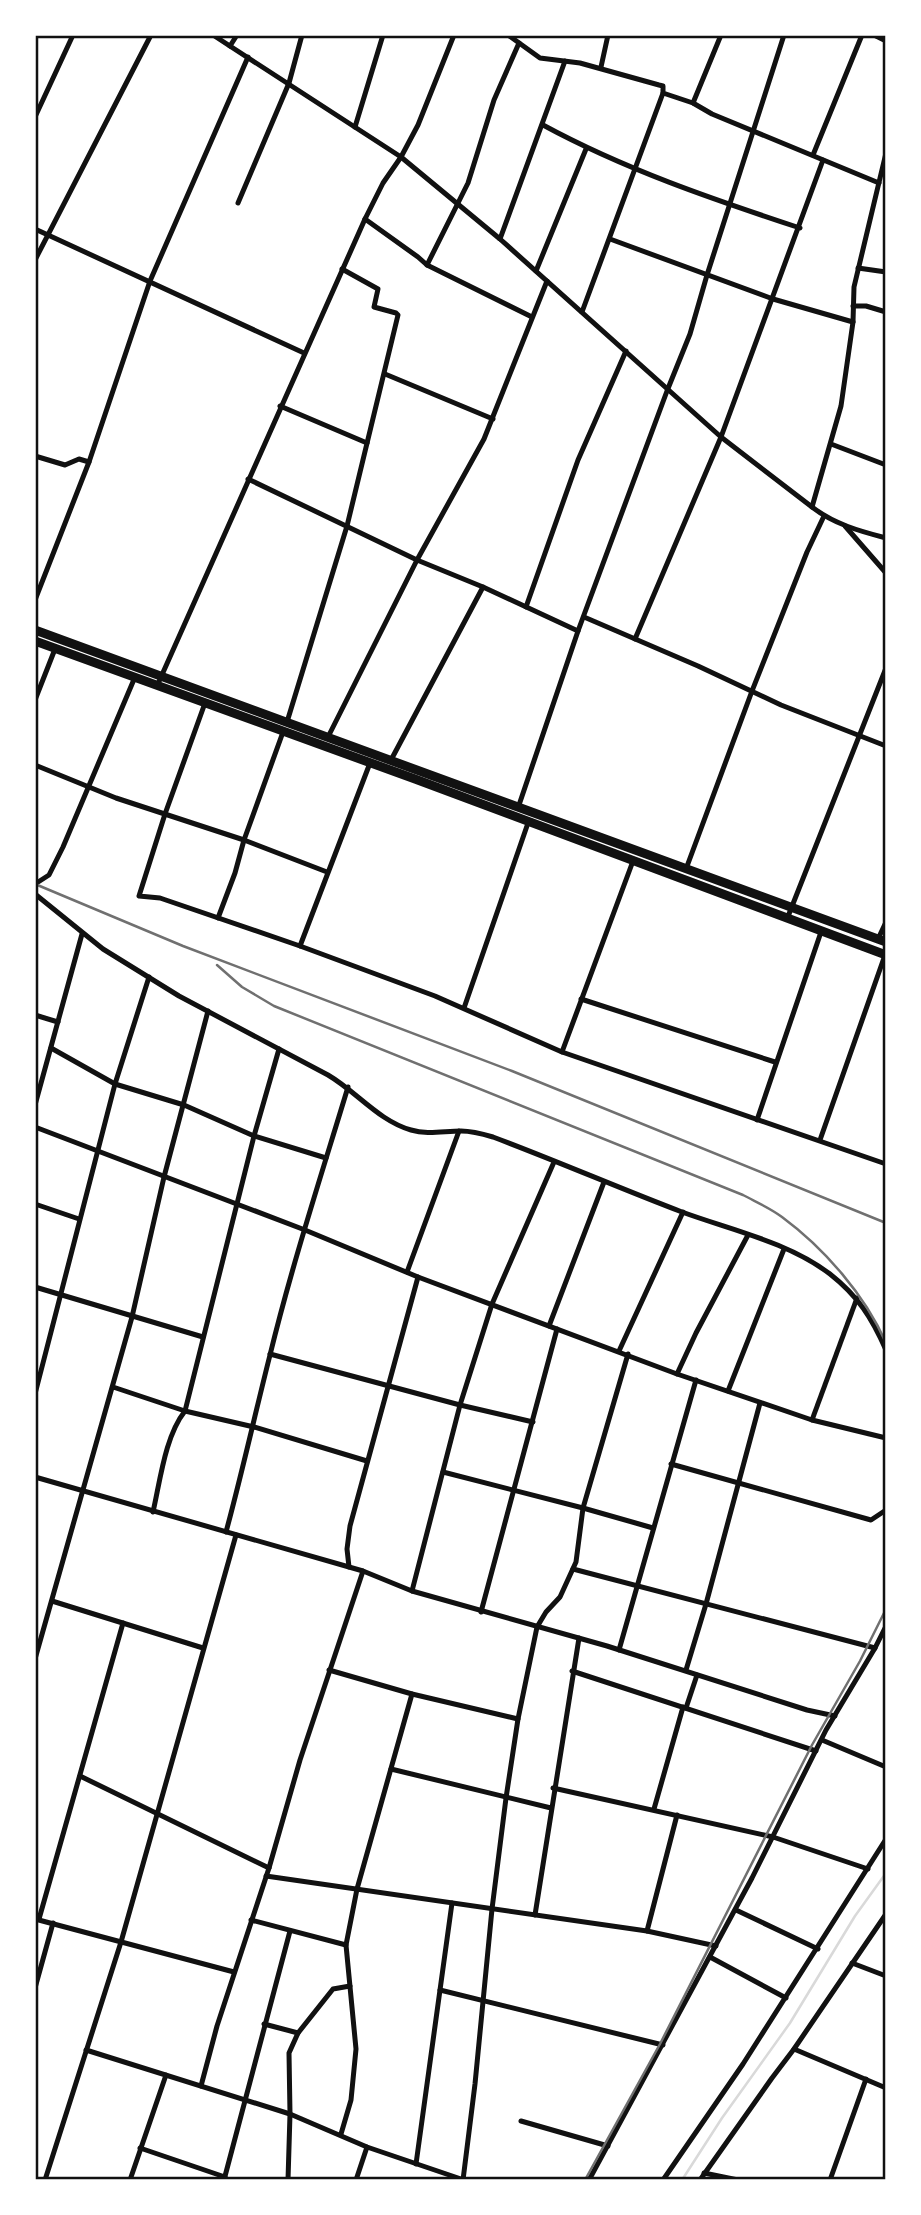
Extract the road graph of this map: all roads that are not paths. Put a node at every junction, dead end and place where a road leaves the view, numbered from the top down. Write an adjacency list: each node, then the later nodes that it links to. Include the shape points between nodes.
1 (73, 35): 22 (street)
2 (151, 35): 42 (street)
3 (213, 35): 16 (street)
4 (237, 35): 16 (street)
5 (302, 35): 20 (street)
6 (383, 35): 26 (street)
7 (454, 35): 31 (street)
8 (508, 35): 15 (street)
9 (608, 35): 19 (street)
10 (721, 35): 23 (street)
11 (784, 35): 27 (street)
12 (862, 35): 30 (street)
13 (874, 35): 14 (street)
14 (886, 41)
15 (519, 43): 18 (street, via 540,58); 36 (street)
16 (230, 46): 17 (street)
17 (248, 57): 20 (street); 52 (street)
18 (565, 61): 19 (street); 25 (street)
19 (601, 67): 21 (street, via 663,86)
20 (289, 83): 26 (street); 37 (street)
21 (663, 93): 23 (street); 33 (street)
22 (38, 103): 24 (street)
23 (693, 103): 27 (street)
24 (35, 117)
25 (543, 125): 28 (street); 43 (street)
26 (355, 127): 31 (street)
27 (754, 131): 30 (street); 38 (street)
28 (586, 149): 33 (street); 49 (street)
29 (886, 153): 34 (street)
30 (813, 155): 32 (street)
31 (401, 157): 36 (street); 39 (street)
32 (823, 160): 35 (street); 40 (street)
33 (636, 169): 38 (street); 44 (street)
34 (884, 169): 35 (street)
35 (879, 183): 47 (street)
36 (457, 202): 43 (street); 46 (street)
37 (238, 203)
38 (729, 204): 40 (street); 51 (street)
39 (365, 219): 46 (street); 48 (street)
40 (800, 228): 54 (street)
41 (35, 229): 42 (street)
42 (48, 234): 45 (street); 52 (street)
43 (500, 239): 49 (street)
44 (610, 239): 51 (street); 56 (street)
45 (35, 260)
46 (427, 265): 58 (street)
47 (858, 268): 50 (street); 55 (street)
48 (342, 269): 61 (street); 62 (street, via 378,289 374,307 398,314)
49 (536, 271): 53 (street)
50 (886, 272)
51 (706, 275): 54 (street); 63 (street, via 690,334)
52 (150, 281): 61 (street); 70 (street)
53 (547, 281): 56 (street); 58 (street)
54 (773, 299): 59 (street); 66 (street)
55 (853, 306): 57 (street); 59 (street)
56 (582, 312): 60 (street)
57 (886, 312)
58 (532, 317): 65 (street)
59 (853, 322): 68 (street)
60 (626, 351): 63 (street); 82 (street, via 578,460)
61 (304, 353): 64 (street)
62 (385, 374): 65 (street); 67 (street)
63 (667, 391): 66 (street); 83 (street)
64 (280, 406): 67 (street); 72 (street)
65 (493, 419): 78 (street)
66 (721, 437): 73 (street); 86 (street)
67 (367, 443): 76 (street)
68 (831, 444): 71 (street); 73 (street)
69 (35, 456): 70 (street, via 65,464 79,459)
70 (89, 462): 81 (street)
71 (886, 465)
72 (248, 479): 76 (street); 91 (street)
73 (812, 507): 74 (street)
74 (824, 516): 75 (street); 92 (street)
75 (845, 526): 77 (street); 79 (street)
76 (347, 527): 78 (street); 95 (street)
77 (886, 538)
78 (417, 560): 80 (street); 97 (street)
79 (886, 573)
80 (483, 587): 82 (street); 99 (street)
81 (35, 600)
82 (526, 607): 85 (street)
83 (584, 617): 85 (street); 86 (street)
84 (35, 630): 91 (highway)
85 (578, 631): 103 (street)
86 (635, 639): 92 (street)
87 (35, 641): 88 (highway)
88 (55, 649): 90 (highway); 93 (street)
89 (886, 668): 96 (street)
90 (135, 677): 91 (highway); 102 (street)
91 (159, 681): 94 (highway); 95 (highway)
92 (752, 691): 96 (street); 108 (street)
93 (35, 700)
94 (205, 703): 95 (highway); 104 (street)
95 (285, 727): 97 (highway); 100 (highway); 106 (street)
96 (859, 734): 98 (street); 112 (street)
97 (328, 737): 99 (highway)
98 (886, 746)
99 (391, 761): 103 (highway)
100 (370, 763): 105 (highway); 109 (street)
101 (35, 765): 102 (street)
102 (89, 787): 104 (street); 110 (street, via 49,875)
103 (518, 808): 108 (highway)
104 (165, 814): 106 (street); 113 (street, via 139,896 160,898)
105 (528, 823): 107 (highway); 123 (street)
106 (244, 840): 109 (street); 113 (street)
107 (633, 861): 114 (highway); 122 (street)
108 (686, 869): 112 (highway)
109 (327, 872): 119 (street)
110 (35, 884)
111 (35, 894): 117 (street)
112 (791, 906): 114 (street); 118 (highway)
113 (218, 918): 119 (street)
114 (787, 919): 116 (highway)
115 (886, 922): 118 (street)
116 (821, 932): 120 (highway); 130 (street)
117 (82, 934): 121 (street); 126 (street)
118 (882, 940)
119 (300, 946): 123 (street)
120 (885, 955): 139 (street)
121 (149, 977): 124 (street); 131 (street)
122 (581, 999): 129 (street); 130 (street)
123 (464, 1007): 129 (street)
124 (208, 1012): 128 (street); 134 (street)
125 (35, 1015): 126 (street)
126 (58, 1022): 127 (street)
127 (51, 1048): 131 (street); 133 (street)
128 (279, 1049): 132 (street); 138 (street)
129 (562, 1052): 135 (street)
130 (775, 1062): 135 (street)
131 (115, 1084): 134 (street); 140 (street)
132 (348, 1087): 137 (street, via 374,1110 414,1132); 141 (street)
133 (35, 1105)
134 (184, 1105): 138 (street); 144 (street)
135 (757, 1120): 139 (street)
136 (35, 1127): 140 (street)
137 (459, 1131): 142 (street, via 494,1137); 153 (street)
138 (254, 1136): 141 (street); 147 (street)
139 (820, 1140): 143 (street)
140 (99, 1150): 144 (street); 149 (street)
141 (326, 1158): 150 (street)
142 (554, 1162): 145 (street); 158 (street)
143 (886, 1164)
144 (164, 1177): 147 (street); 159 (street)
145 (604, 1182): 148 (street); 160 (street)
146 (35, 1204): 149 (street)
147 (237, 1204): 150 (street); 162 (street)
148 (683, 1212): 151 (street); 163 (street)
149 (79, 1219): 156 (street)
150 (304, 1230): 153 (street); 165 (street)
151 (748, 1235): 152 (street); 167 (street)
152 (785, 1250): 157 (street, via 829,1274); 171 (street)
153 (407, 1272): 154 (street)
154 (418, 1277): 158 (street); 169 (street)
155 (35, 1287): 156 (street)
156 (62, 1295): 159 (street); 172 (street)
157 (857, 1298): 164 (street); 176 (street)
158 (492, 1304): 160 (street); 174 (street)
159 (132, 1317): 162 (street); 170 (street)
160 (549, 1326): 161 (street)
161 (557, 1329): 163 (street); 177 (street)
162 (203, 1337): 175 (street)
163 (618, 1350): 166 (street)
164 (886, 1350)
165 (270, 1354): 169 (street); 178 (street)
166 (628, 1354): 167 (street); 187 (street)
167 (677, 1374): 168 (street)
168 (696, 1380): 171 (street); 181 (street)
169 (388, 1386): 174 (street); 180 (street)
170 (113, 1387): 175 (street); 186 (street)
171 (728, 1391): 173 (street)
172 (35, 1394)
173 (760, 1404): 176 (street); 184 (street)
174 (460, 1405): 177 (street); 182 (street)
175 (185, 1411): 178 (street); 189 (street, via 167,1453)
176 (812, 1420): 179 (street)
177 (533, 1422): 185 (street)
178 (254, 1427): 180 (street); 191 (street)
179 (886, 1438)
180 (367, 1461): 193 (street, via 350,1526)
181 (671, 1464): 184 (street); 190 (street)
182 (443, 1472): 185 (street); 197 (street)
183 (35, 1478): 186 (street)
184 (739, 1484): 188 (street, via 871,1520); 199 (street)
185 (515, 1490): 187 (street); 200 (street)
186 (81, 1491): 189 (street); 198 (street)
187 (583, 1507): 190 (street); 194 (street)
188 (886, 1510)
189 (153, 1512): 191 (street)
190 (653, 1528): 196 (street)
191 (226, 1532): 192 (street)
192 (236, 1535): 193 (street); 205 (street)
193 (349, 1567): 195 (street)
194 (573, 1569): 196 (street); 203 (street, via 560,1598)
195 (363, 1572): 197 (street); 209 (street)
196 (638, 1586): 199 (street); 207 (street)
197 (412, 1591): 200 (street)
198 (52, 1601): 201 (street); 208 (street)
199 (706, 1604): 206 (street); 211 (street)
200 (481, 1612): 203 (street)
201 (123, 1623): 205 (street); 221 (street)
202 (886, 1626): 206 (street)
203 (537, 1627): 204 (street); 216 (street)
204 (579, 1637): 207 (street); 210 (street)
205 (203, 1648): 226 (street)
206 (875, 1648): 215 (street)
207 (619, 1650): 211 (street)
208 (35, 1658)
209 (329, 1670): 213 (street); 230 (street)
210 (572, 1671): 214 (street); 222 (street)
211 (685, 1671): 212 (street)
212 (697, 1675): 214 (street); 215 (street)
213 (412, 1694): 216 (street); 220 (street)
214 (685, 1708): 218 (street); 225 (street)
215 (835, 1716): 217 (street)
216 (518, 1718): 223 (street)
217 (822, 1740): 218 (street); 219 (street)
218 (816, 1751): 228 (street)
219 (886, 1767)
220 (391, 1769): 223 (street); 233 (street)
221 (80, 1776): 226 (street); 239 (street)
222 (553, 1788): 224 (street); 225 (street)
223 (506, 1798): 224 (street); 235 (street)
224 (551, 1808): 238 (street)
225 (654, 1809): 227 (street)
226 (158, 1814): 230 (street); 244 (street)
227 (677, 1815): 228 (street); 243 (street)
228 (773, 1837): 231 (street); 236 (street)
229 (886, 1839): 231 (street)
230 (269, 1868): 232 (street)
231 (868, 1869): 247 (street)
232 (266, 1876): 233 (street); 240 (street)
233 (357, 1889): 234 (street); 245 (street)
234 (452, 1903): 235 (street); 254 (street)
235 (492, 1909): 238 (street); 256 (street)
236 (736, 1910): 246 (street); 247 (street)
237 (886, 1914): 249 (street)
238 (535, 1915): 243 (street)
239 (37, 1919): 241 (street)
240 (251, 1920): 242 (street); 250 (street)
241 (53, 1923): 244 (street); 253 (street)
242 (290, 1931): 245 (street); 257 (street)
243 (647, 1931): 246 (street)
244 (121, 1942): 250 (street); 261 (street)
245 (346, 1945): 252 (street)
246 (716, 1946): 248 (street)
247 (818, 1949): 255 (street)
248 (710, 1957): 255 (street); 259 (street)
249 (852, 1963): 251 (street); 260 (street)
250 (234, 1972): 264 (street)
251 (886, 1976)
252 (350, 1986): 258 (street, via 333,1989); 269 (street, via 355,2073)
253 (35, 1988)
254 (440, 1990): 256 (street); 273 (street)
255 (786, 1998): 282 (street)
256 (483, 2000): 259 (street); 280 (street)
257 (264, 2024): 258 (street); 266 (street)
258 (298, 2032): 267 (street, via 289,2053)
259 (663, 2045): 270 (street)
260 (794, 2049): 263 (street); 274 (street)
261 (86, 2050): 262 (street); 276 (street)
262 (166, 2075): 264 (street); 272 (street)
263 (866, 2079): 265 (street); 285 (street)
264 (201, 2086): 266 (street)
265 (886, 2088)
266 (247, 2100): 267 (street); 275 (street)
267 (290, 2115): 269 (street); 278 (street)
268 (521, 2121): 270 (street)
269 (341, 2134): 271 (street)
270 (608, 2146): 281 (street)
271 (366, 2147): 273 (street); 279 (street)
272 (141, 2148): 275 (street); 277 (street)
273 (416, 2164): 280 (street)
274 (704, 2173): 283 (street); 284 (street)
275 (225, 2178)
276 (45, 2180)
277 (130, 2180)
278 (288, 2180)
279 (356, 2180)
280 (463, 2180)
281 (589, 2180)
282 (663, 2180)
283 (700, 2180)
284 (738, 2180)
285 (830, 2180)

